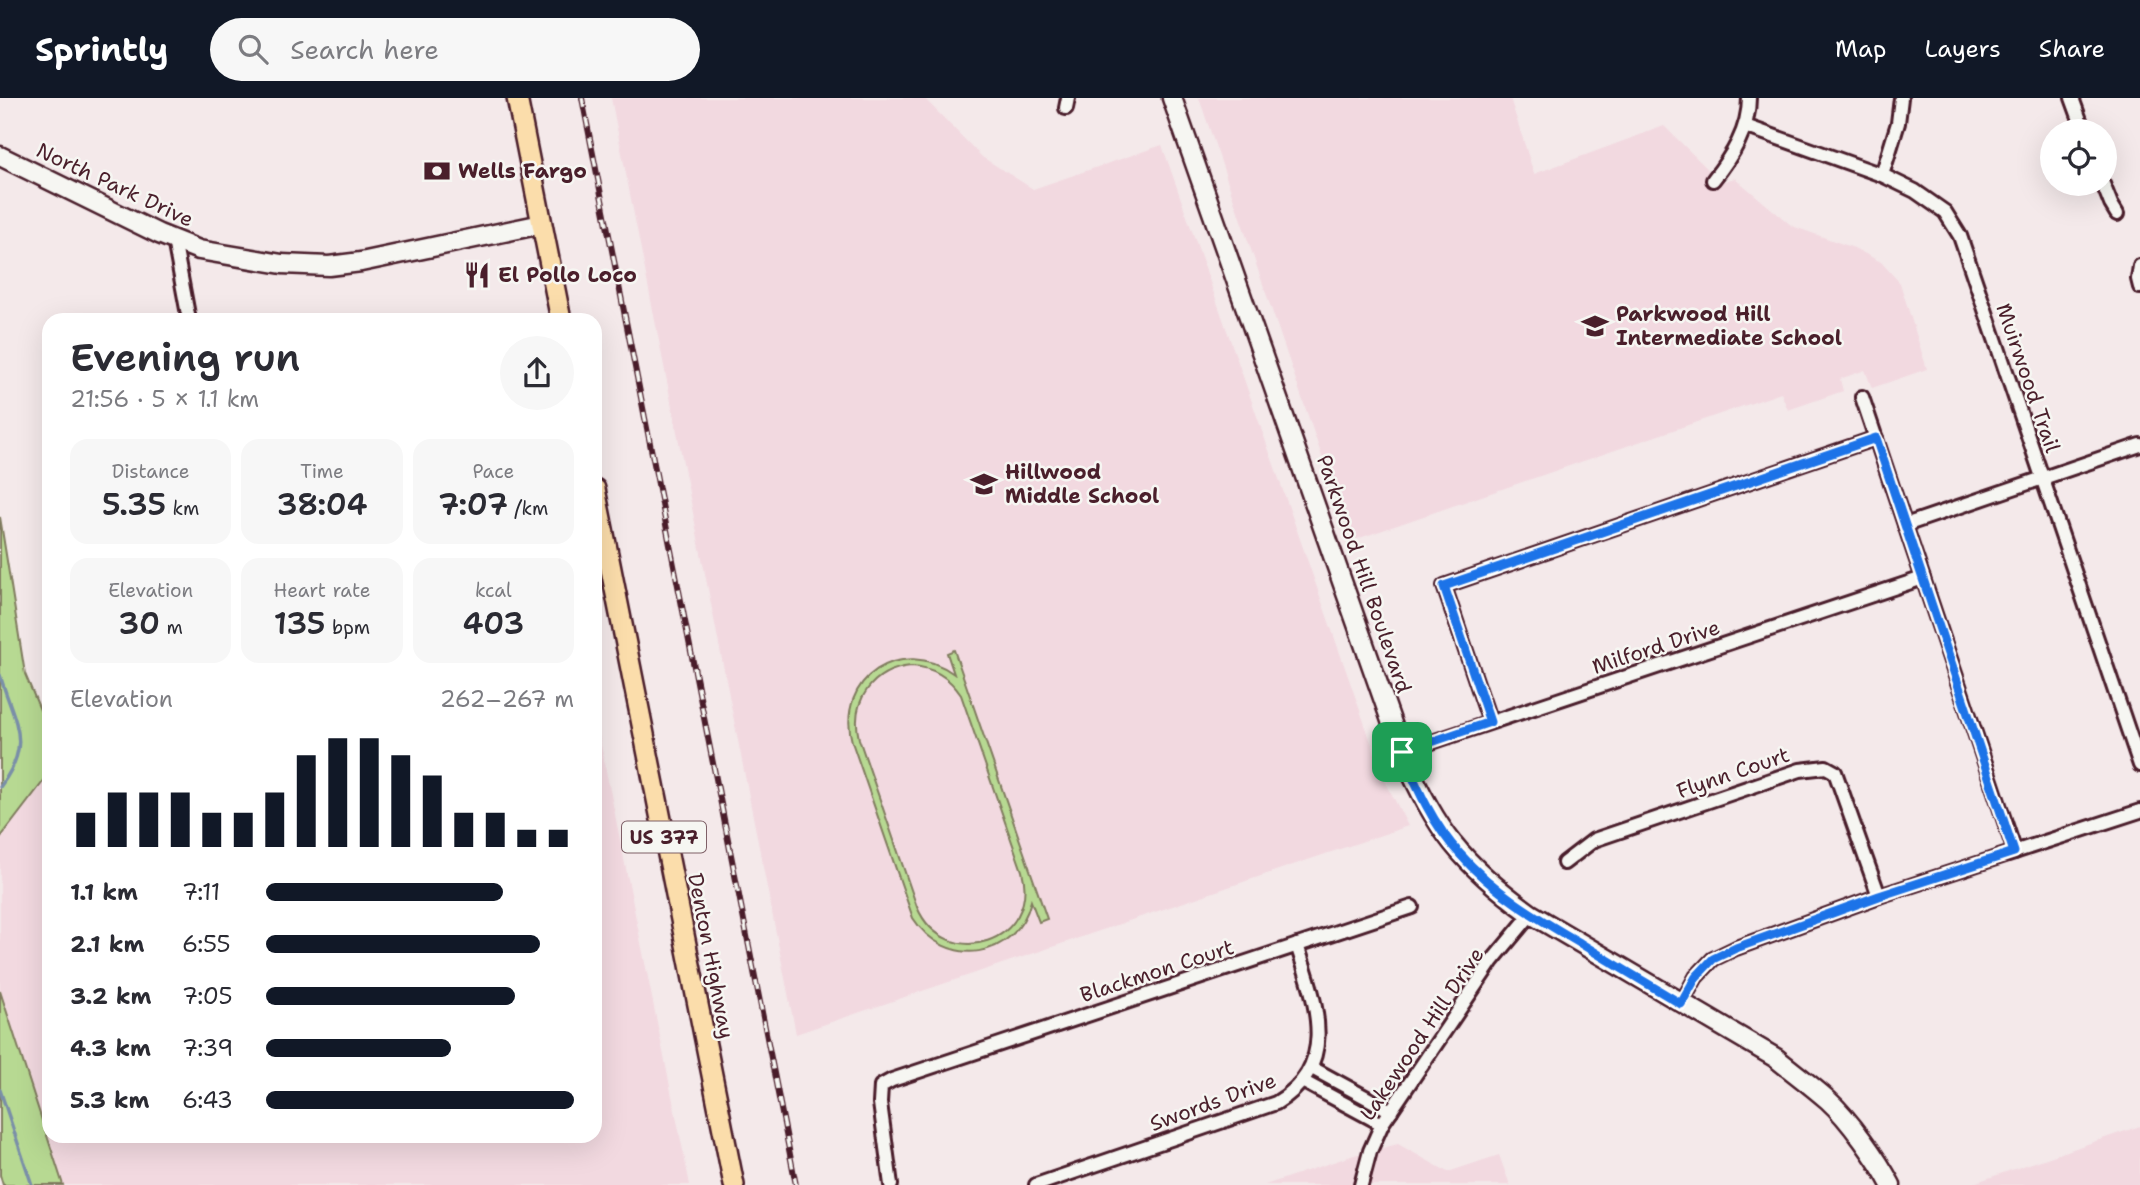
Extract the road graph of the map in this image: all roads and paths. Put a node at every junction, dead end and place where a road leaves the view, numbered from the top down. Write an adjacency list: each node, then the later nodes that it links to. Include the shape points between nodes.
1 (517, 98): 13 (main road)
2 (1172, 98): 27 (street, Parkwood Hill Boulevard)
3 (1749, 98): 7 (street)
4 (1901, 98): 9 (street)
5 (2072, 98): 6 (street)
6 (2080, 119)
7 (1745, 126): 9 (street, Muirwood Trail); 10 (street)
8 (0, 156): 14 (street, North Park Drive)
9 (1882, 175): 22 (street, Muirwood Trail, via 1945,212 1960,236)
10 (1713, 180)
11 (2107, 196): 12 (street)
12 (2117, 214)
13 (542, 224): 14 (street, North Park Drive, via 329,266 240,257); 18 (main road)
14 (174, 240): 17 (street)
15 (2140, 266): 16 (street)
16 (2140, 287)
17 (188, 313)
18 (560, 313)
19 (1862, 397): 20 (street)
20 (1876, 438): 24 (street); 26 (street, via 1444,586)
21 (2140, 445): 22 (street)
22 (2042, 478): 24 (street); 28 (street, Muirwood Trail)
23 (602, 524): 41 (main road, Denton Highway / US 377)
24 (1905, 525): 25 (street)
25 (1923, 578): 26 (street, Milford Drive); 30 (street)
26 (1490, 722): 27 (street, Milford Drive)
27 (1402, 752): 34 (street, Parkwood Hill Boulevard, via 1437,824 1460,854)
28 (2140, 765)
29 (2140, 811): 30 (street)
30 (2014, 852): 32 (street)
31 (1564, 863): 32 (street, Flynn Court, via 1594,840 1800,770 1826,767 1835,772)
32 (1879, 896): 36 (street, via 1713,959)
33 (1412, 907): 35 (street, Blackmon Court)
34 (1531, 914): 36 (street, Parkwood Hill Boulevard); 39 (street, Lakewood Hill Drive, via 1492,961)
35 (1297, 945): 37 (street, Swords Drive, via 1313,993 1318,1033); 42 (street, Blackmon Court, via 881,1086)
36 (1681, 1004): 45 (street, Parkwood Hill Boulevard, via 1776,1058 1830,1102)
37 (1312, 1068): 38 (street, Swords Drive); 39 (street)
38 (1304, 1082): 40 (street); 43 (street, Swords Drive, via 1276,1103)
39 (1391, 1111): 40 (street, Lakewood Hill Drive)
40 (1382, 1124): 44 (street, Lakewood Hill Drive)
41 (734, 1185)
42 (891, 1185)
43 (1036, 1185)
44 (1361, 1185)
45 (1891, 1185)

